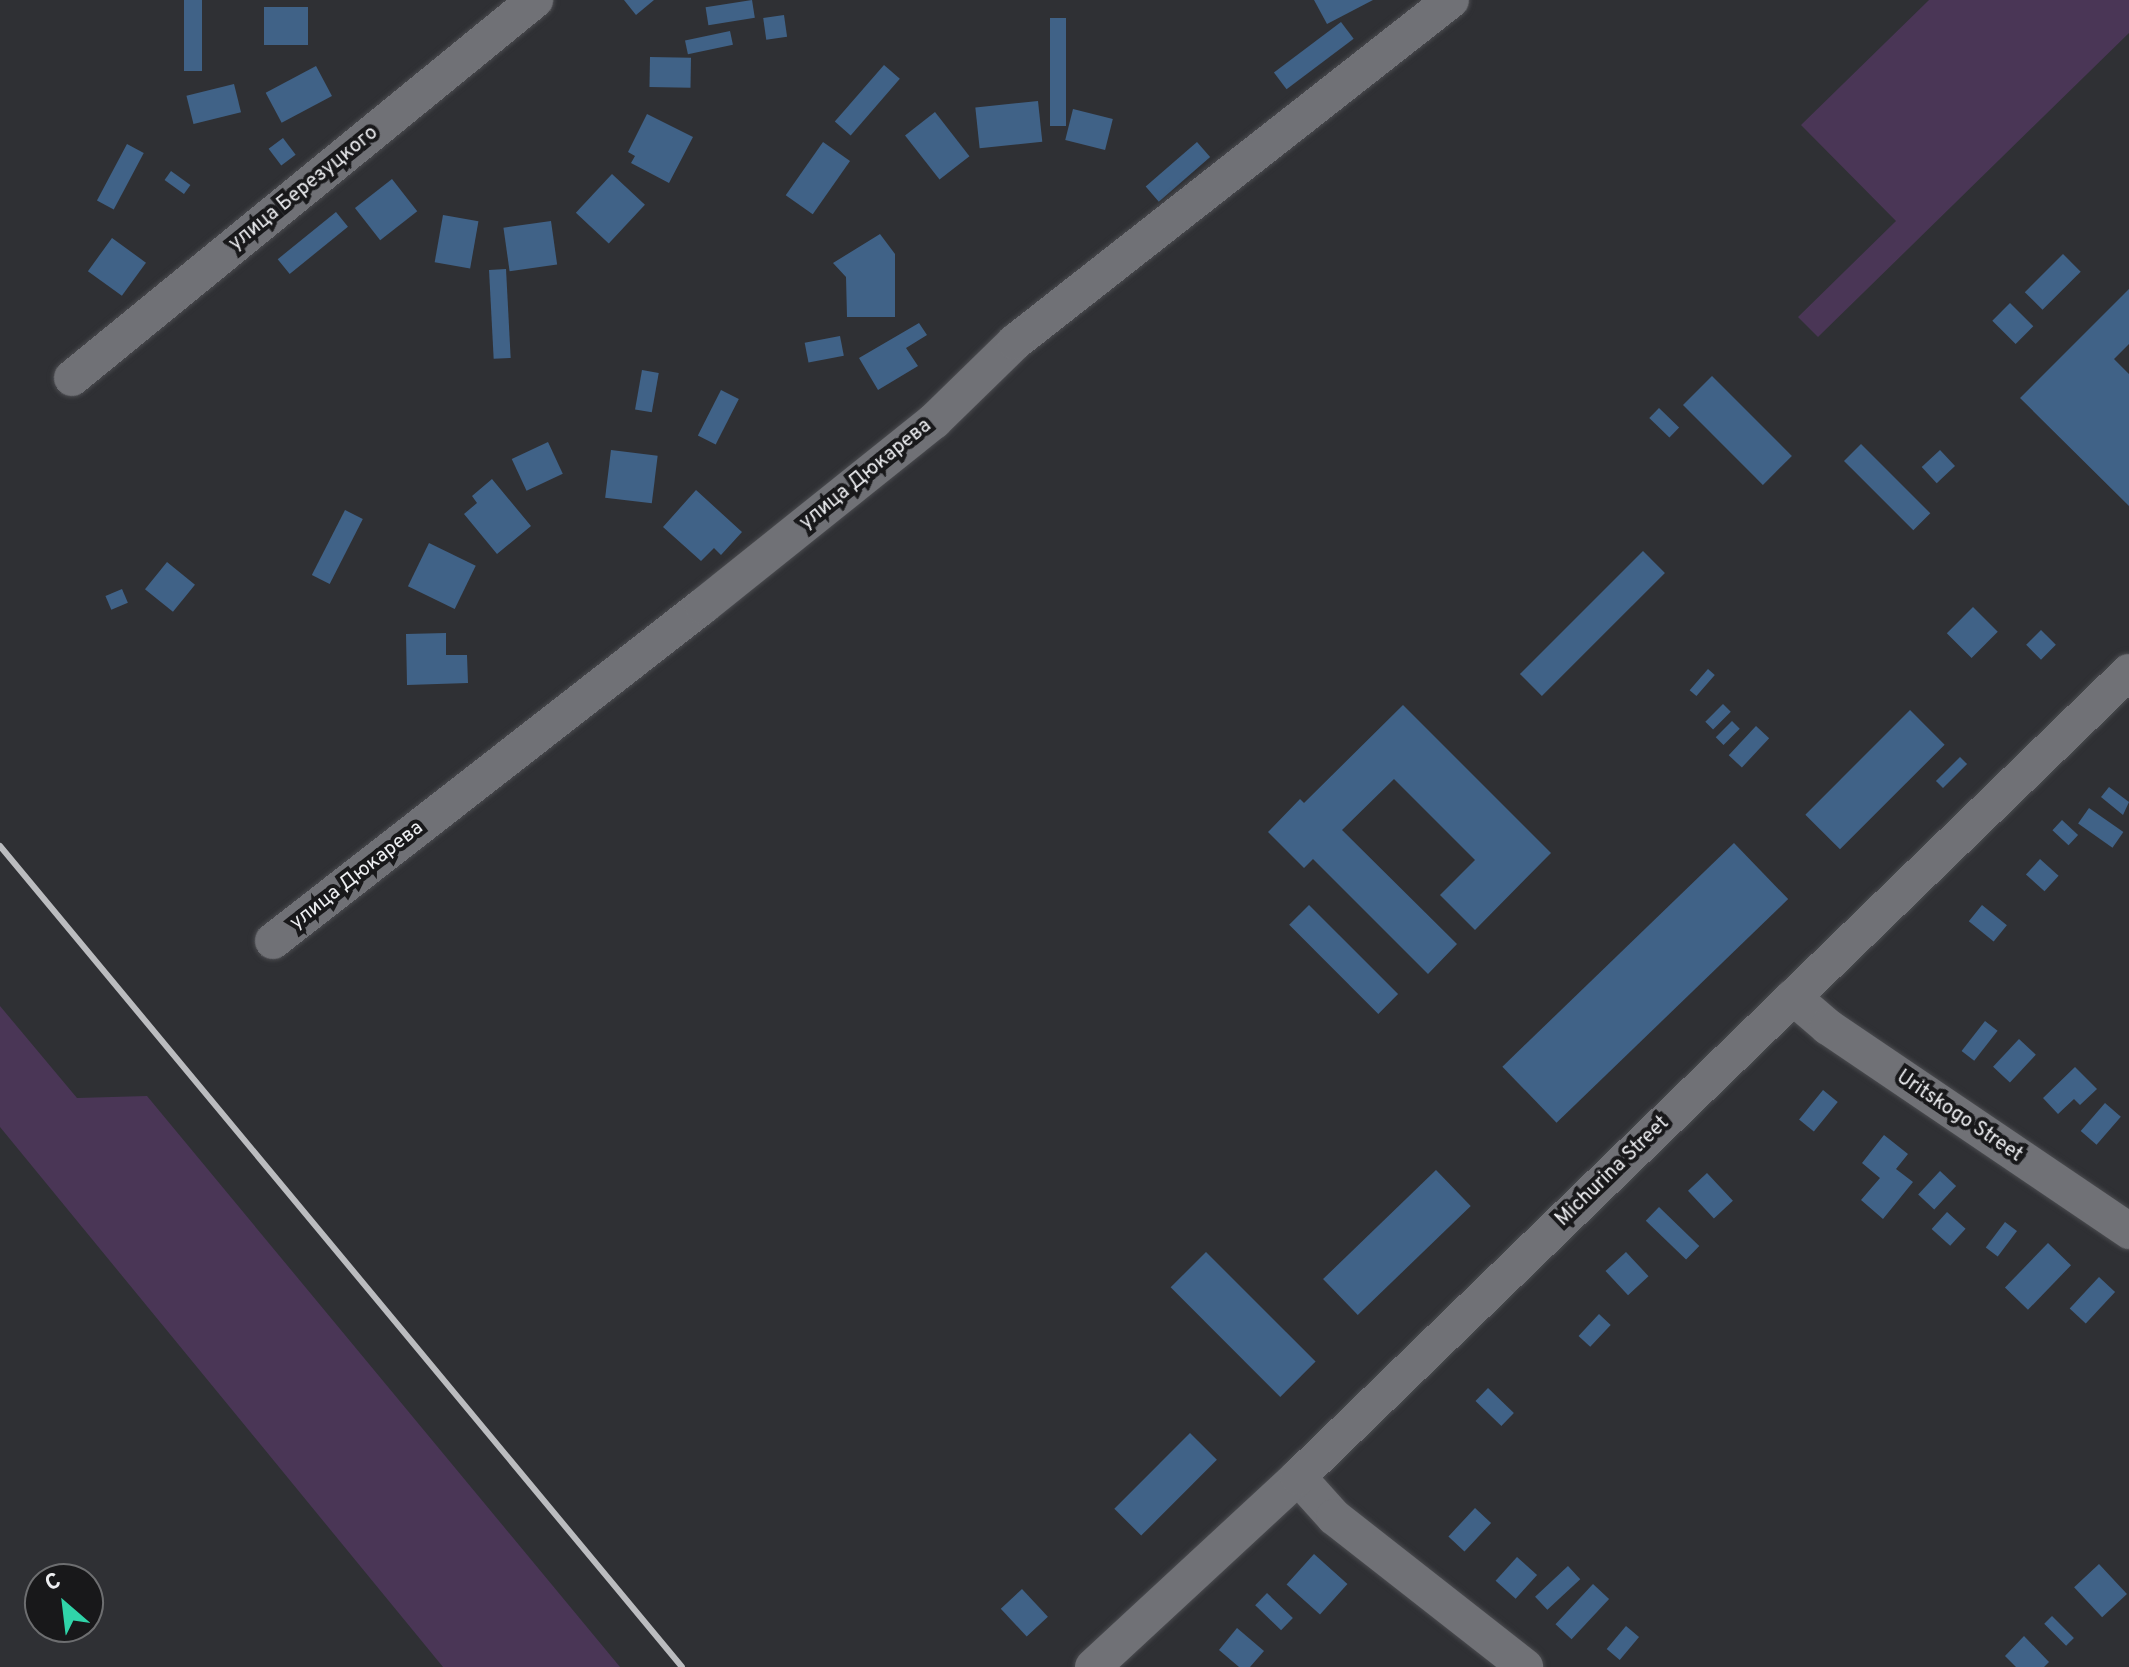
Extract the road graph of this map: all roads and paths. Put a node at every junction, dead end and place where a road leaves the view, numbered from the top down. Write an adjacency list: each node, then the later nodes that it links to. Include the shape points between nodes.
1 (535, 0): 3 (street, улица Березуцкого)
2 (1451, 0): 5 (street, улица Дюкарева, via 1015,342 934,421 703,606)
3 (72, 378)
4 (2129, 672): 6 (street, Michurina Street)
5 (273, 941)
6 (1793, 997): 7 (street, Uritskogo Street, via 1828,1027); 8 (street, Michurina Street)
7 (2129, 1231)
8 (1298, 1477): 9 (street, Michurina Street); 10 (street, via 1334,1517)
9 (1093, 1667)
10 (1525, 1667)

